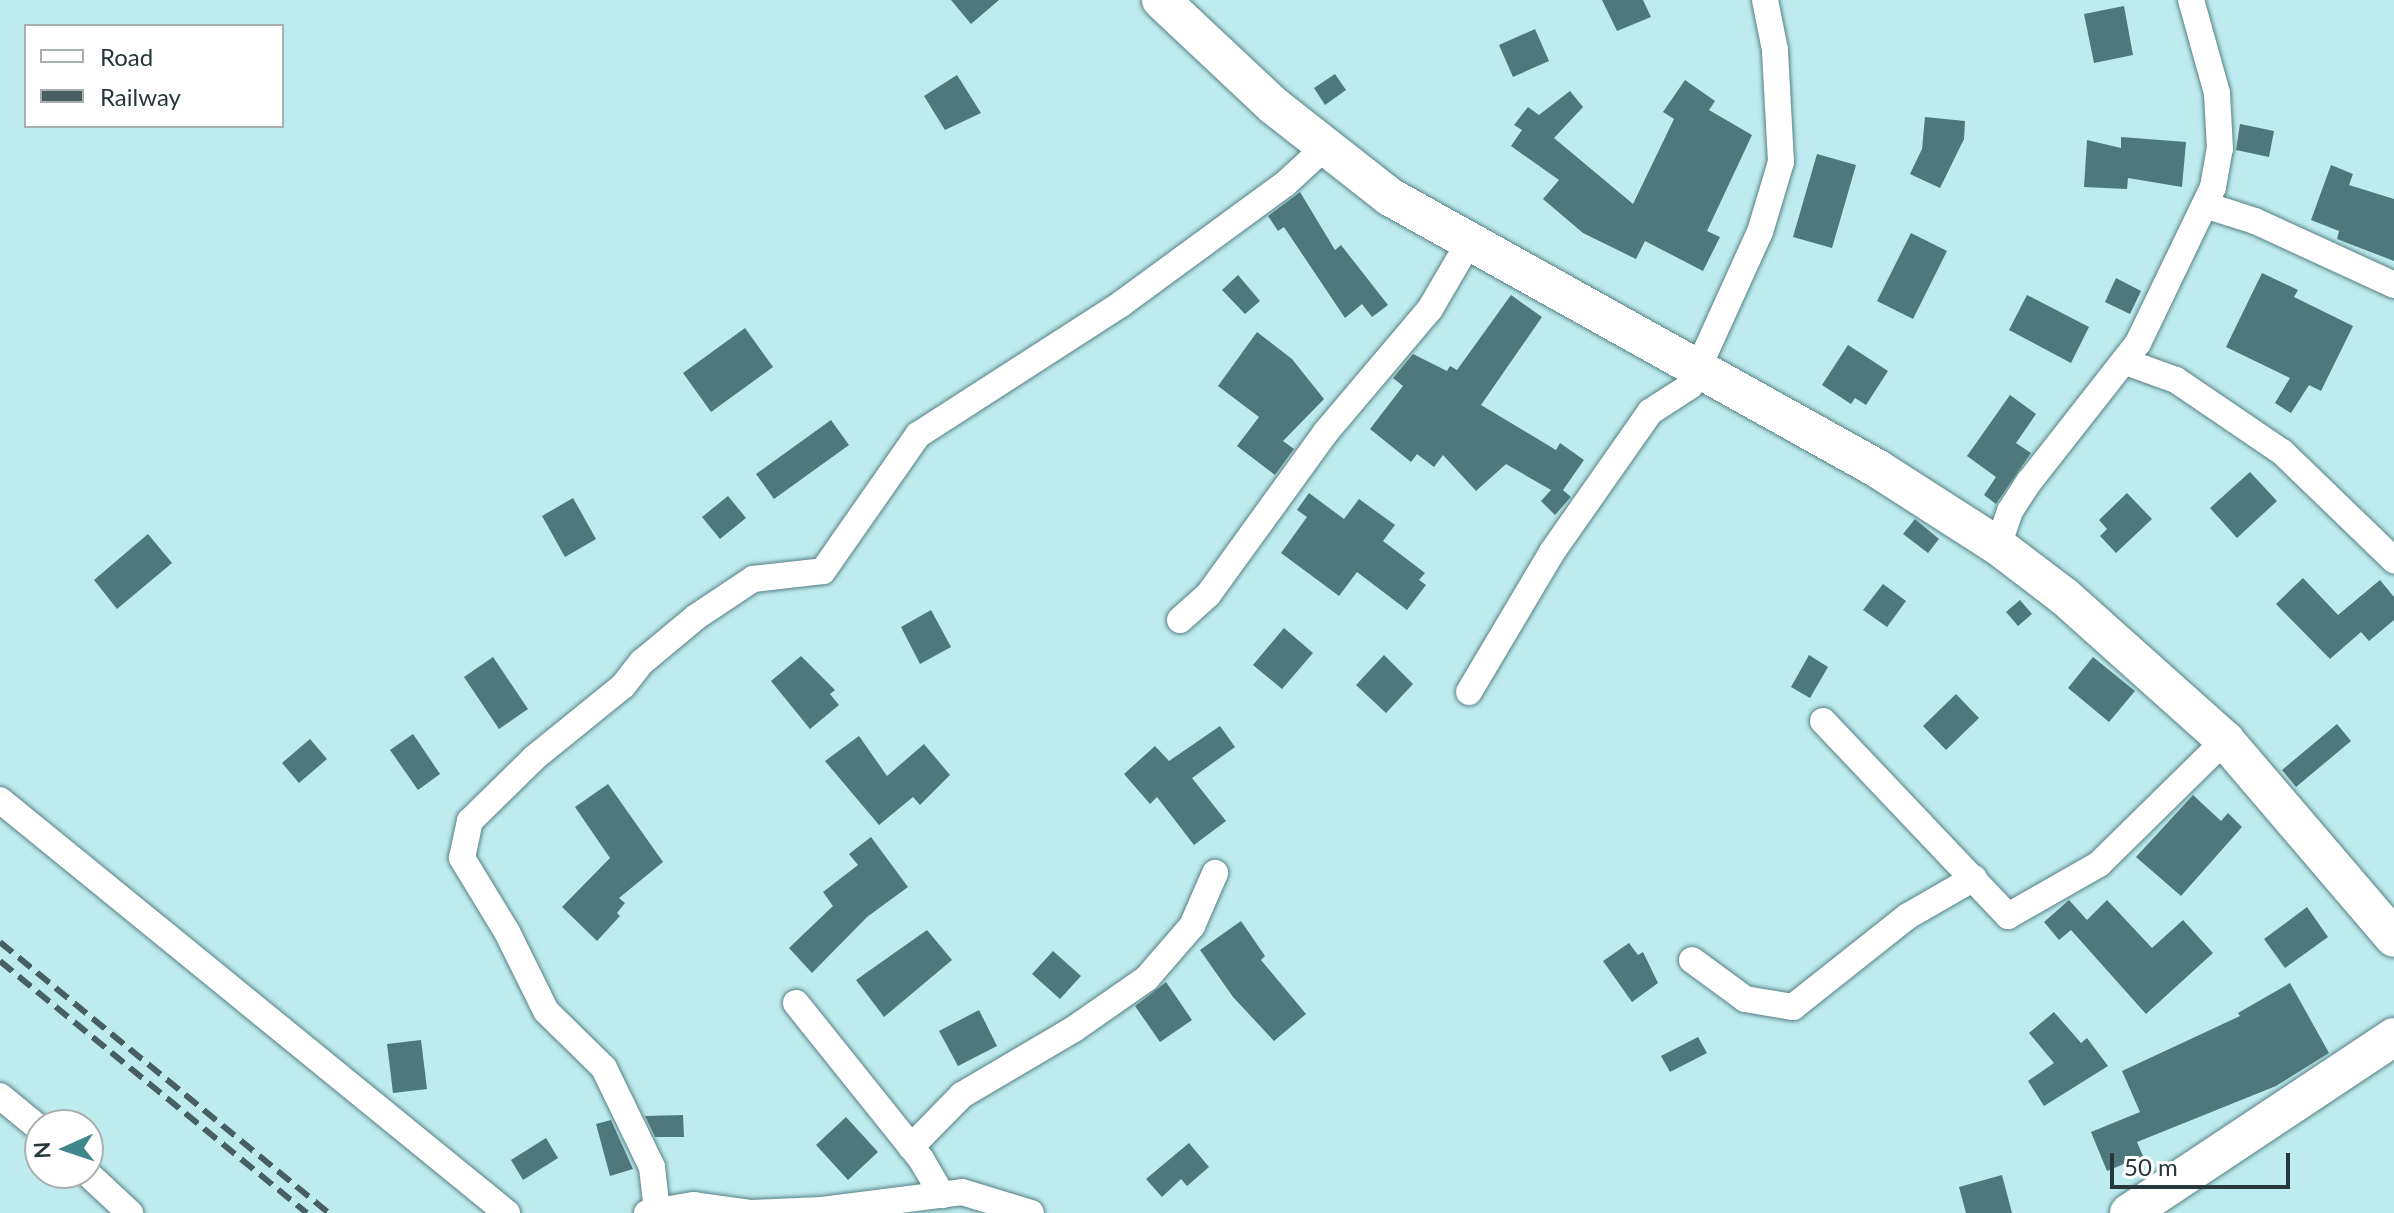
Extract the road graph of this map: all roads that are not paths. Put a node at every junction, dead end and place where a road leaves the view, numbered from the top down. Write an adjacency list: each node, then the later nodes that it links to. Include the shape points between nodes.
1 (1161, 0): 4 (street)
2 (1765, 0): 9 (street, via 1775,50 1781,162 1760,232)
3 (2191, 0): 5 (street, via 2217,93 2220,149)
4 (1324, 148): 6 (street); 29 (street, via 1285,184 1121,304 918,435 823,571 753,579 696,617 470,821 462,858 546,1011 604,1068 652,1167)
5 (2205, 205): 7 (street, via 2255,221); 8 (street)
6 (1468, 244): 9 (street); 12 (street, via 1430,309 1326,432 1208,595)
7 (2394, 285)
8 (2126, 362): 10 (street, via 2029,482 2010,511); 11 (street, via 2176,380 2282,452)
9 (1696, 370): 10 (street, via 1878,469); 13 (street, via 1690,386 1650,412 1552,552)
10 (1998, 546): 15 (street, via 2076,607)
11 (2394, 560)
12 (1180, 620)
13 (1469, 692)
14 (1823, 721): 18 (street)
15 (2225, 740): 18 (street, via 2099,864 2008,916); 19 (street)
16 (0, 800): 31 (street)
17 (1215, 873): 25 (street, via 1192,926 1147,978 1074,1029 962,1095)
18 (1974, 878): 20 (street, via 1908,916 1793,1007 1745,999)
19 (2394, 938)
20 (1692, 960)
21 (796, 1003): 25 (street)
22 (2394, 1037): 28 (street)
23 (0, 1096): 24 (street)
24 (24, 1116)
25 (911, 1147): 27 (street)
26 (104, 1189): 30 (street)
27 (942, 1195): 29 (street, via 822,1210 751,1213 694,1205); 32 (street, via 962,1192)
28 (2161, 1200): 33 (street)
29 (652, 1212)
30 (130, 1213)
31 (507, 1213)
32 (1031, 1213)
33 (2129, 1213)

